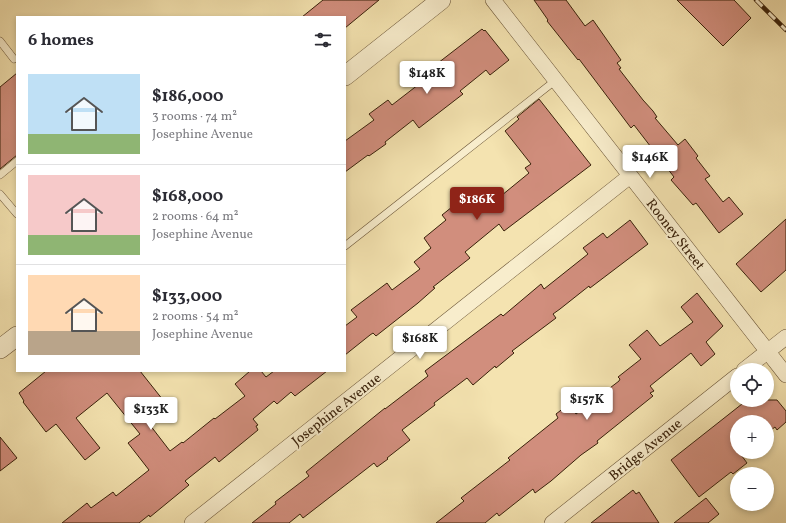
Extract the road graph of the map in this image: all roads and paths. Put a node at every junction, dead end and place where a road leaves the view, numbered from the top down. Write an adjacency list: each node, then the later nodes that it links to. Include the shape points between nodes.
1 (441, 0): 5 (street)
2 (493, 0): 6 (street, Rooney Street)
3 (0, 41): 4 (lane)
4 (14, 59)
5 (346, 75)
6 (556, 80): 9 (street, Rooney Street); 12 (lane)
7 (16, 162): 8 (lane)
8 (0, 176)
9 (630, 176): 16 (street, Rooney Street); 20 (street, Josephine Avenue)
10 (0, 194): 11 (lane)
11 (16, 213)
12 (346, 245)
13 (16, 337): 15 (street)
14 (786, 337): 16 (street)
15 (0, 350)
16 (768, 351): 17 (street); 18 (street, Rooney Street)
17 (753, 363)
18 (786, 375)
19 (730, 382): 21 (street, Bridge Avenue)
20 (192, 523)
21 (552, 523)

